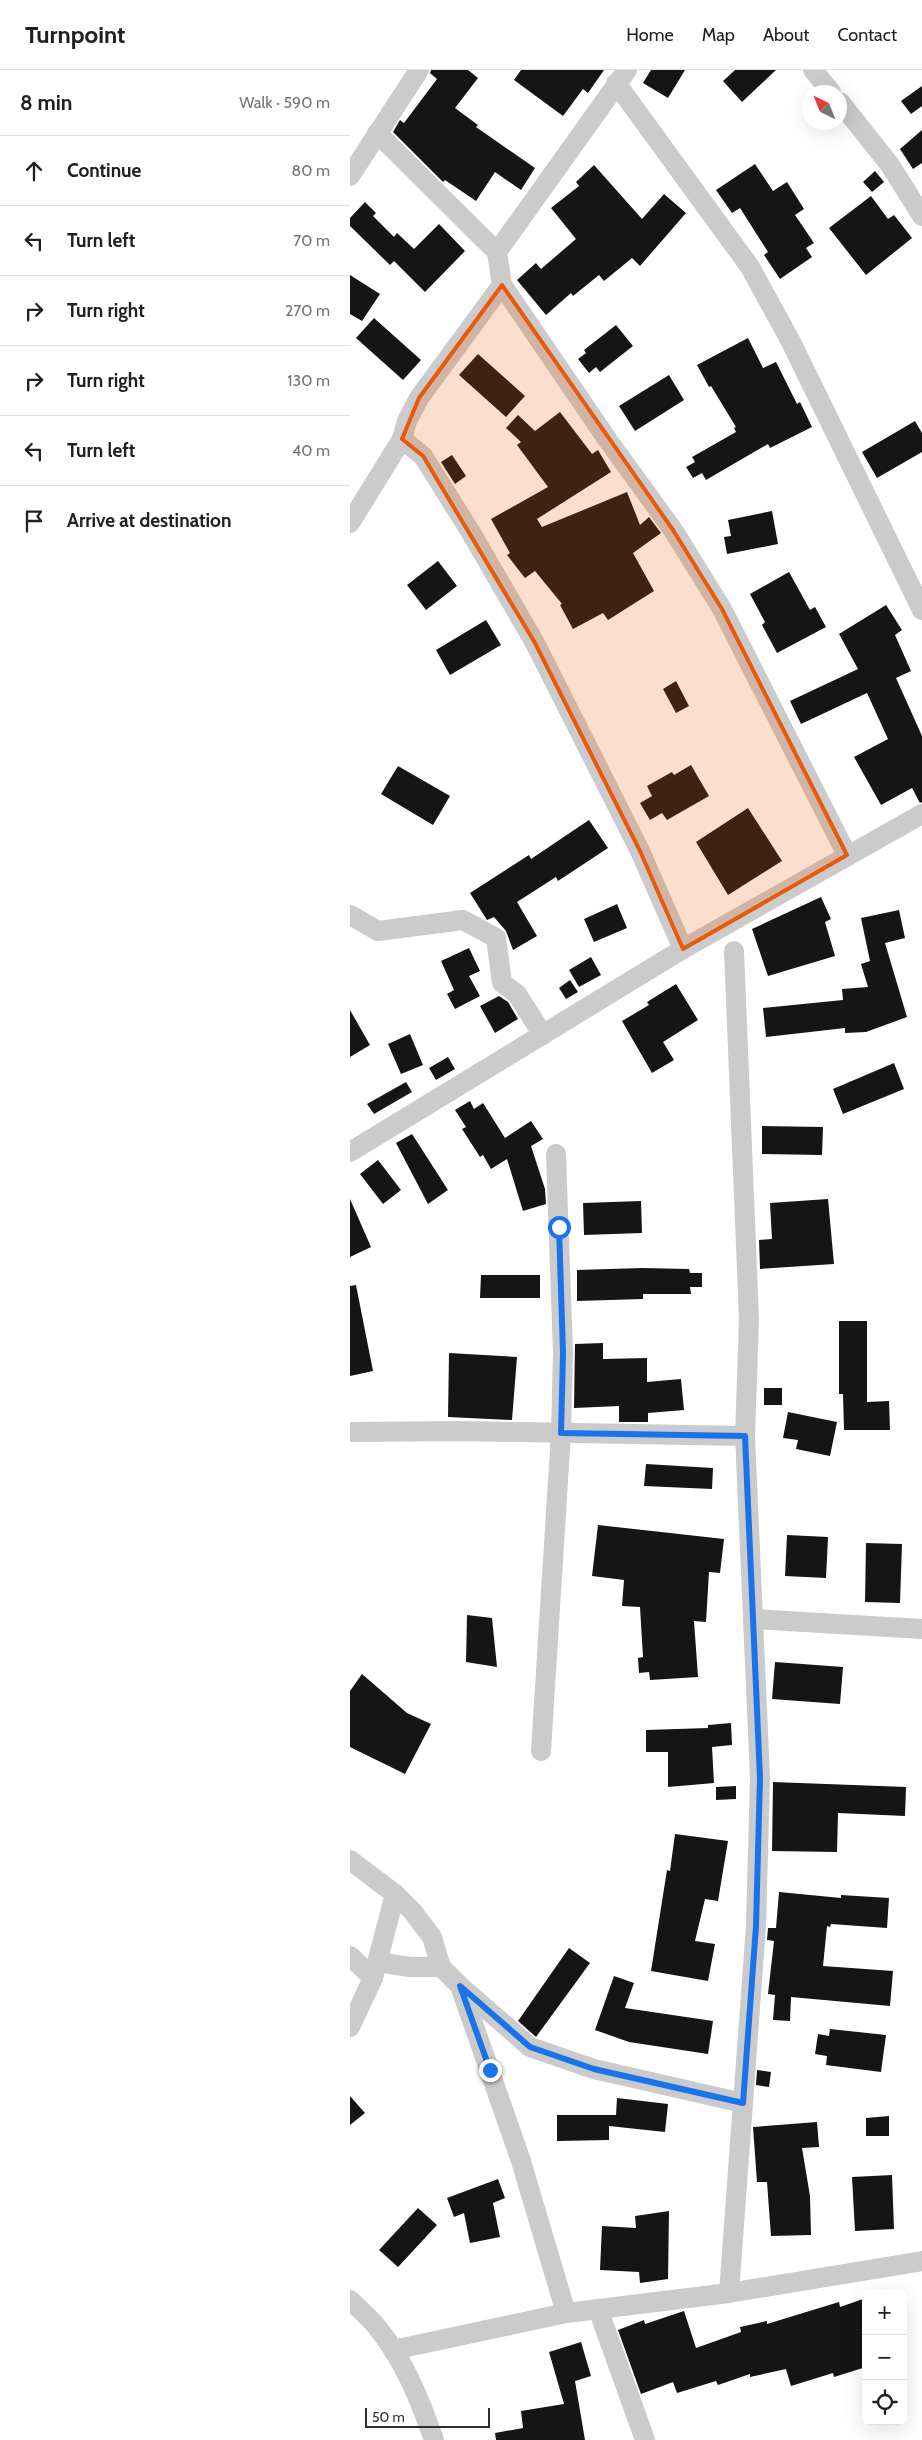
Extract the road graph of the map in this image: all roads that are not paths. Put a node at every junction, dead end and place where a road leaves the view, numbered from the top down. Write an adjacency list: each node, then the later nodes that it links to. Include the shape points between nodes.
1 (419, 70): 6 (street)
2 (813, 70): 4 (street)
3 (622, 76): 9 (street); 13 (street, via 750,267 792,342)
4 (825, 85)
5 (847, 111): 8 (street, via 890,165)
6 (378, 133): 7 (street); 9 (street)
7 (350, 176)
8 (922, 216)
9 (497, 252): 10 (street)
10 (502, 285): 11 (street, via 419,398); 15 (street, via 607,440 673,530 722,609)
11 (402, 439): 12 (street); 17 (street, via 422,456 535,643 640,851)
12 (350, 523)
13 (922, 610)
14 (922, 814): 15 (street)
15 (847, 855): 17 (street)
16 (350, 915): 19 (street, via 378,931 463,920 496,938 502,983 517,994)
17 (683, 949): 19 (street)
18 (734, 951): 24 (street, via 749,1319)
19 (543, 1035): 20 (street)
20 (350, 1152)
21 (556, 1154): 23 (street, via 563,1353)
22 (350, 1432): 23 (street)
23 (561, 1433): 24 (street); 27 (street)
24 (745, 1436): 25 (street)
25 (754, 1619): 26 (street); 35 (street, via 760,1778 756,1926)
26 (922, 1628)
27 (541, 1751)
28 (350, 1860): 29 (street)
29 (395, 1894): 31 (street, via 432,1937); 32 (street)
30 (350, 1956): 32 (street)
31 (440, 1967): 32 (street); 33 (street)
32 (375, 1970): 34 (street)
33 (460, 1986): 35 (street, via 530,2047 594,2069); 40 (street, via 521,2161)
34 (350, 2026)
35 (743, 2103): 37 (street)
36 (922, 2261): 37 (street)
37 (730, 2293): 39 (street)
38 (350, 2301): 41 (street, via 377,2327)
39 (598, 2309): 40 (street); 43 (street)
40 (566, 2313): 41 (street)
41 (393, 2350): 42 (street, via 419,2397)
42 (434, 2440)
43 (645, 2440)

